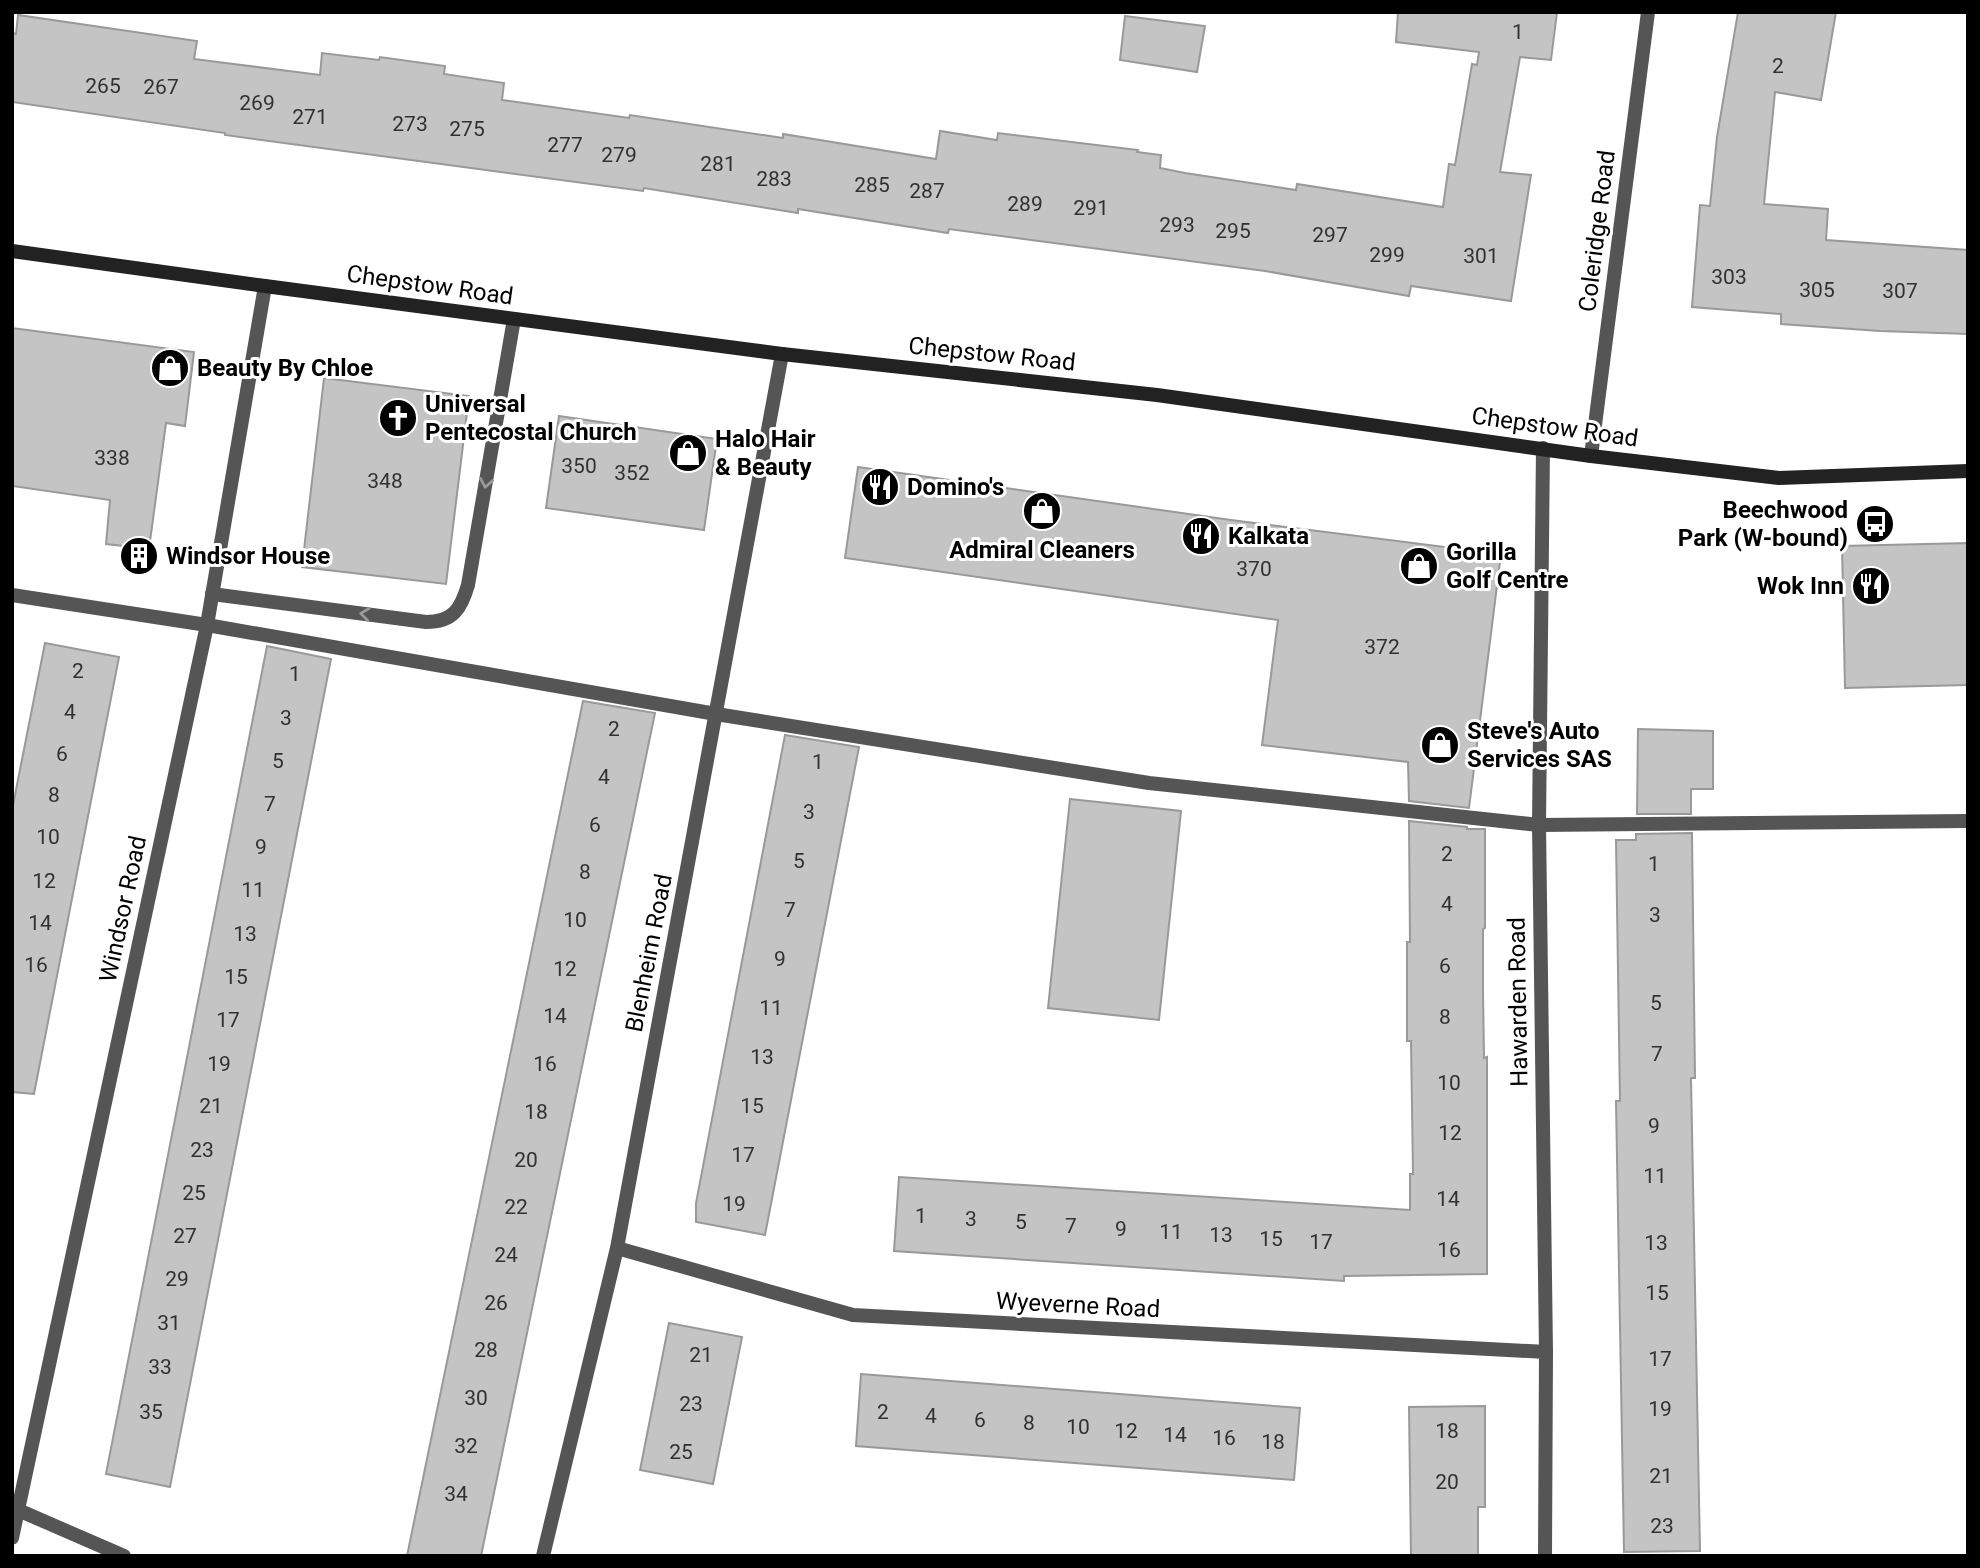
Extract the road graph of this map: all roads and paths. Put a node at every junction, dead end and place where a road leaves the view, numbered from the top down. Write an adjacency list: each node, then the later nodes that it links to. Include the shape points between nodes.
1 (1648, 12): 7 (street, Coleridge Road)
2 (12, 251): 3 (main road, Chepstow Road)
3 (265, 286): 4 (main road, Chepstow Road); 9 (street, Windsor Road)
4 (514, 319): 5 (main road, Chepstow Road); 9 (street, one-way to 9, via 468,585 455,613 439,622 426,622)
5 (782, 354): 6 (main road, Chepstow Road, via 1157,395); 12 (street, Blenheim Road)
6 (1543, 448): 7 (main road, Chepstow Road); 14 (street, Hawarden Road)
7 (1591, 456): 8 (main road, Chepstow Road, via 1779,478)
8 (1968, 471)
9 (212, 594): 11 (street, Windsor Road)
10 (12, 595): 11 (street)
11 (206, 625): 12 (street); 17 (street, Windsor Road)
12 (716, 714): 14 (street, via 1149,783); 15 (street, Blenheim Road)
13 (1968, 821): 14 (street)
14 (1539, 825): 16 (street, Hawarden Road)
15 (617, 1248): 16 (street, Wyeverne Road, via 853,1315); 20 (street, Blenheim Road)
16 (1546, 1352): 21 (street, Hawarden Road)
17 (18, 1510): 18 (street, Windsor Road); 19 (street)
18 (12, 1538)
19 (124, 1556)
20 (543, 1556)
21 (1545, 1556)

